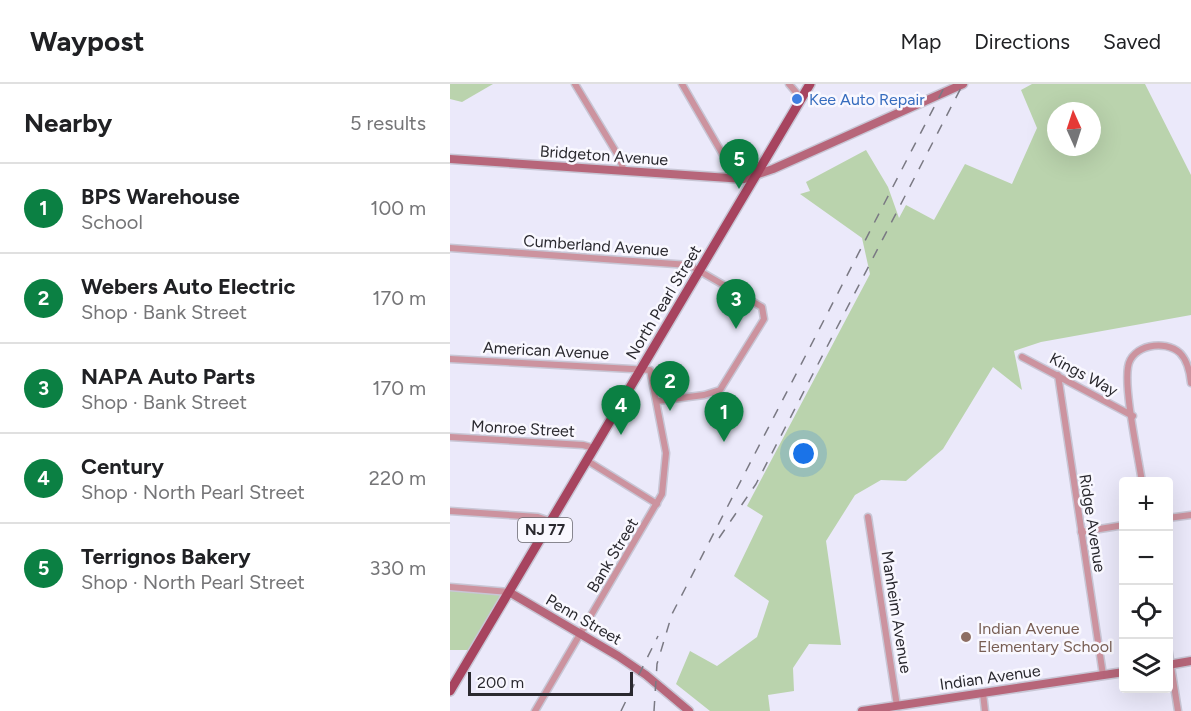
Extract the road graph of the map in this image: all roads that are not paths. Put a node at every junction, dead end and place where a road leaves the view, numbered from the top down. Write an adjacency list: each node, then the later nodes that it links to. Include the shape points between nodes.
1 (575, 84): 8 (street)
2 (682, 84): 10 (street)
3 (789, 84): 6 (street)
4 (810, 84): 6 (main road, North Pearl Street / NJ 77)
5 (963, 84): 9 (street, Bridgeton Avenue)
6 (801, 98): 9 (main road, North Pearl Street / NJ 77)
7 (450, 159): 8 (street, Bridgeton Avenue)
8 (624, 171): 10 (street, Bridgeton Avenue)
9 (755, 176): 10 (street, Bridgeton Avenue); 12 (main road, North Pearl Street / NJ 77)
10 (737, 179)
11 (450, 248): 12 (street, Cumberland Avenue, via 689,265)
12 (700, 270): 15 (main road, North Pearl Street / NJ 77); 18 (street, Cumberland Avenue, via 758,303 764,310 764,319 720,390)
13 (1022, 357): 16 (street, Kings Way)
14 (450, 359): 15 (street, American Avenue)
15 (640, 369): 18 (street, Bank Street, via 650,370); 21 (main road, North Pearl Street / NJ 77)
16 (1058, 375): 19 (street, Kings Way); 31 (street, Ridge Avenue)
17 (1191, 383): 19 (street, via 1181,354 1163,345 1148,347 1128,364)
18 (657, 401): 24 (street, Bank Street, via 666,465)
19 (1133, 416): 23 (street)
20 (450, 437): 21 (street, Monroe Street)
21 (594, 448): 22 (main road, North Pearl Street / NJ 77)
22 (586, 460): 24 (street); 29 (main road, North Pearl Street / NJ 77)
23 (1141, 477)
24 (657, 504): 34 (street, Bank Street)
25 (450, 511): 29 (street)
26 (1191, 515): 27 (street)
27 (1173, 517)
28 (868, 518): 42 (street, Manheim Avenue)
29 (550, 521): 33 (main road, North Pearl Street / NJ 77)
30 (1119, 526): 31 (street)
31 (1081, 532): 38 (street, Ridge Avenue)
32 (450, 587): 33 (street, Penn Street)
33 (509, 592): 34 (street, Penn Street); 40 (main road, North Pearl Street / NJ 77)
34 (581, 634): 43 (street, Bank Street); 44 (street, Penn Street, via 646,675)
35 (1191, 661): 36 (street)
36 (1173, 664)
37 (1119, 673): 38 (street, Indian Avenue)
38 (1103, 675): 41 (street, Indian Avenue)
39 (1173, 682): 47 (street)
40 (450, 691)
41 (982, 693): 42 (street, Indian Avenue); 46 (street)
42 (897, 708): 45 (street, Indian Avenue)
43 (535, 711)
44 (689, 711)
45 (862, 711)
46 (985, 711)
47 (1178, 711)

